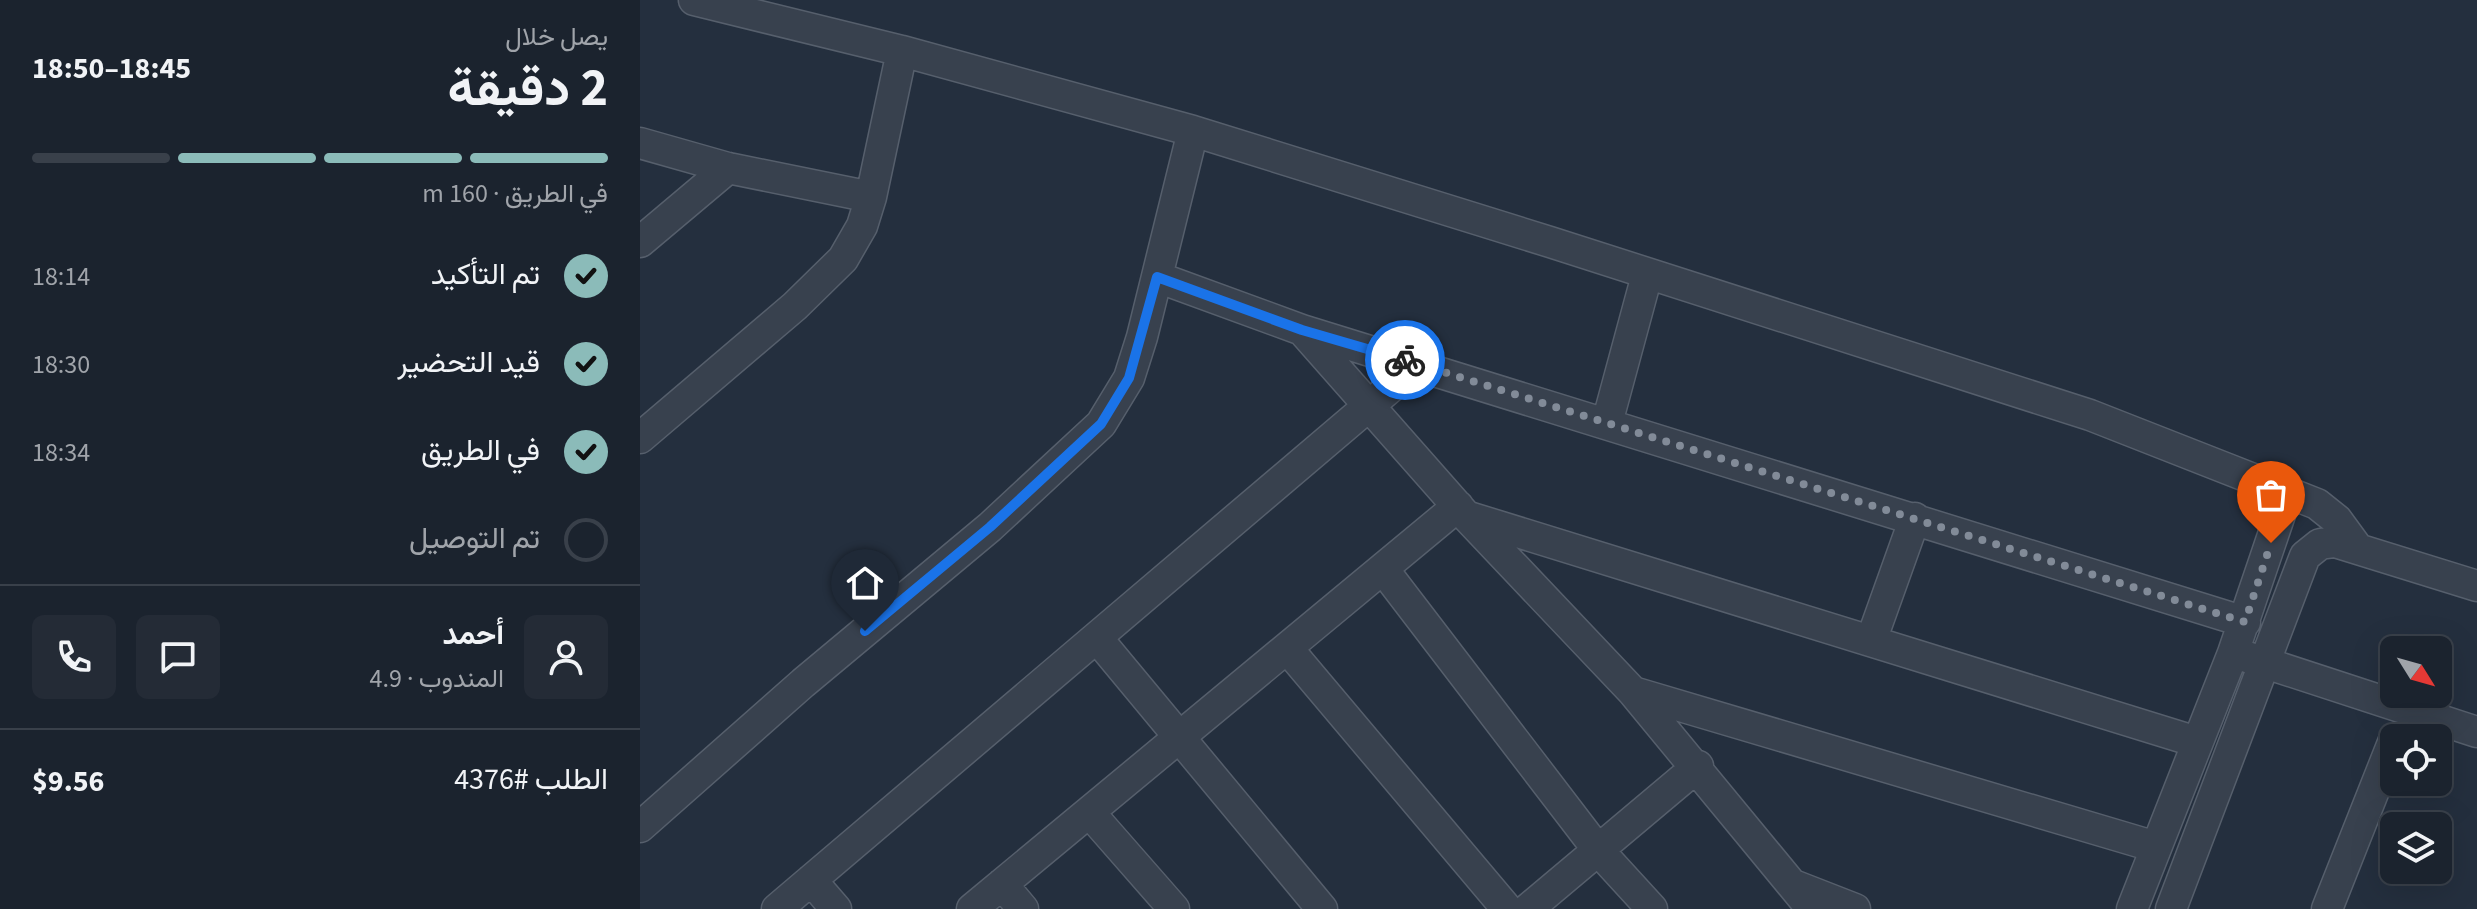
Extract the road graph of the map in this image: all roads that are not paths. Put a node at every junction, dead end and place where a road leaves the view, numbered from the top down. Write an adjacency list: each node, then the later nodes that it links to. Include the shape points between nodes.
1 (694, 0): 2 (street)
2 (902, 51): 3 (street); 6 (street)
3 (1193, 131): 8 (street); 9 (street)
4 (640, 143): 5 (street)
5 (728, 168): 6 (street); 7 (street)
6 (871, 197): 14 (street, via 853,243 823,281)
7 (640, 242)
8 (1647, 275): 13 (street); 15 (street, via 2090,415)
9 (1157, 277): 10 (street); 36 (street, via 1129,378 1101,424 990,527)
10 (1302, 330): 11 (street); 12 (street)
11 (1418, 364): 12 (street); 13 (street)
12 (1370, 405): 16 (street); 22 (street)
13 (1607, 423): 17 (street)
14 (640, 438)
15 (2288, 491): 18 (street, via 2337,520); 21 (street)
16 (1463, 512): 19 (street); 23 (street); 27 (street)
17 (1915, 518): 21 (street); 23 (street)
18 (2356, 546): 20 (street); 26 (street, via 2320,544 2305,556)
19 (1383, 569): 24 (street); 38 (street)
20 (2477, 586)
21 (2245, 622): 25 (street)
22 (1097, 638): 31 (street); 39 (street)
23 (1871, 641): 32 (street)
24 (1287, 648): 31 (street); 48 (street)
25 (2233, 653): 26 (street); 32 (street)
26 (2265, 663): 28 (street); 53 (street)
27 (1633, 692): 33 (street); 37 (street)
28 (2406, 709): 29 (street); 30 (street)
29 (2400, 724)
30 (2477, 732)
31 (1179, 737): 35 (street); 47 (street)
32 (2197, 742): 37 (street)
33 (1698, 766): 38 (street); 41 (street)
34 (2380, 775): 54 (street)
35 (1089, 812): 40 (street); 46 (street)
36 (640, 827)
37 (2156, 847): 52 (street)
38 (1598, 850): 49 (street); 50 (street)
39 (811, 880): 42 (street); 43 (street)
40 (1002, 884): 44 (street); 45 (street)
41 (1803, 897): 51 (street)
42 (777, 909)
43 (836, 909)
44 (972, 909)
45 (1023, 909)
46 (1174, 909)
47 (1322, 909)
48 (1507, 909)
49 (1528, 909)
50 (1652, 909)
51 (1855, 909)
52 (2132, 909)
53 (2171, 909)
54 (2327, 909)

